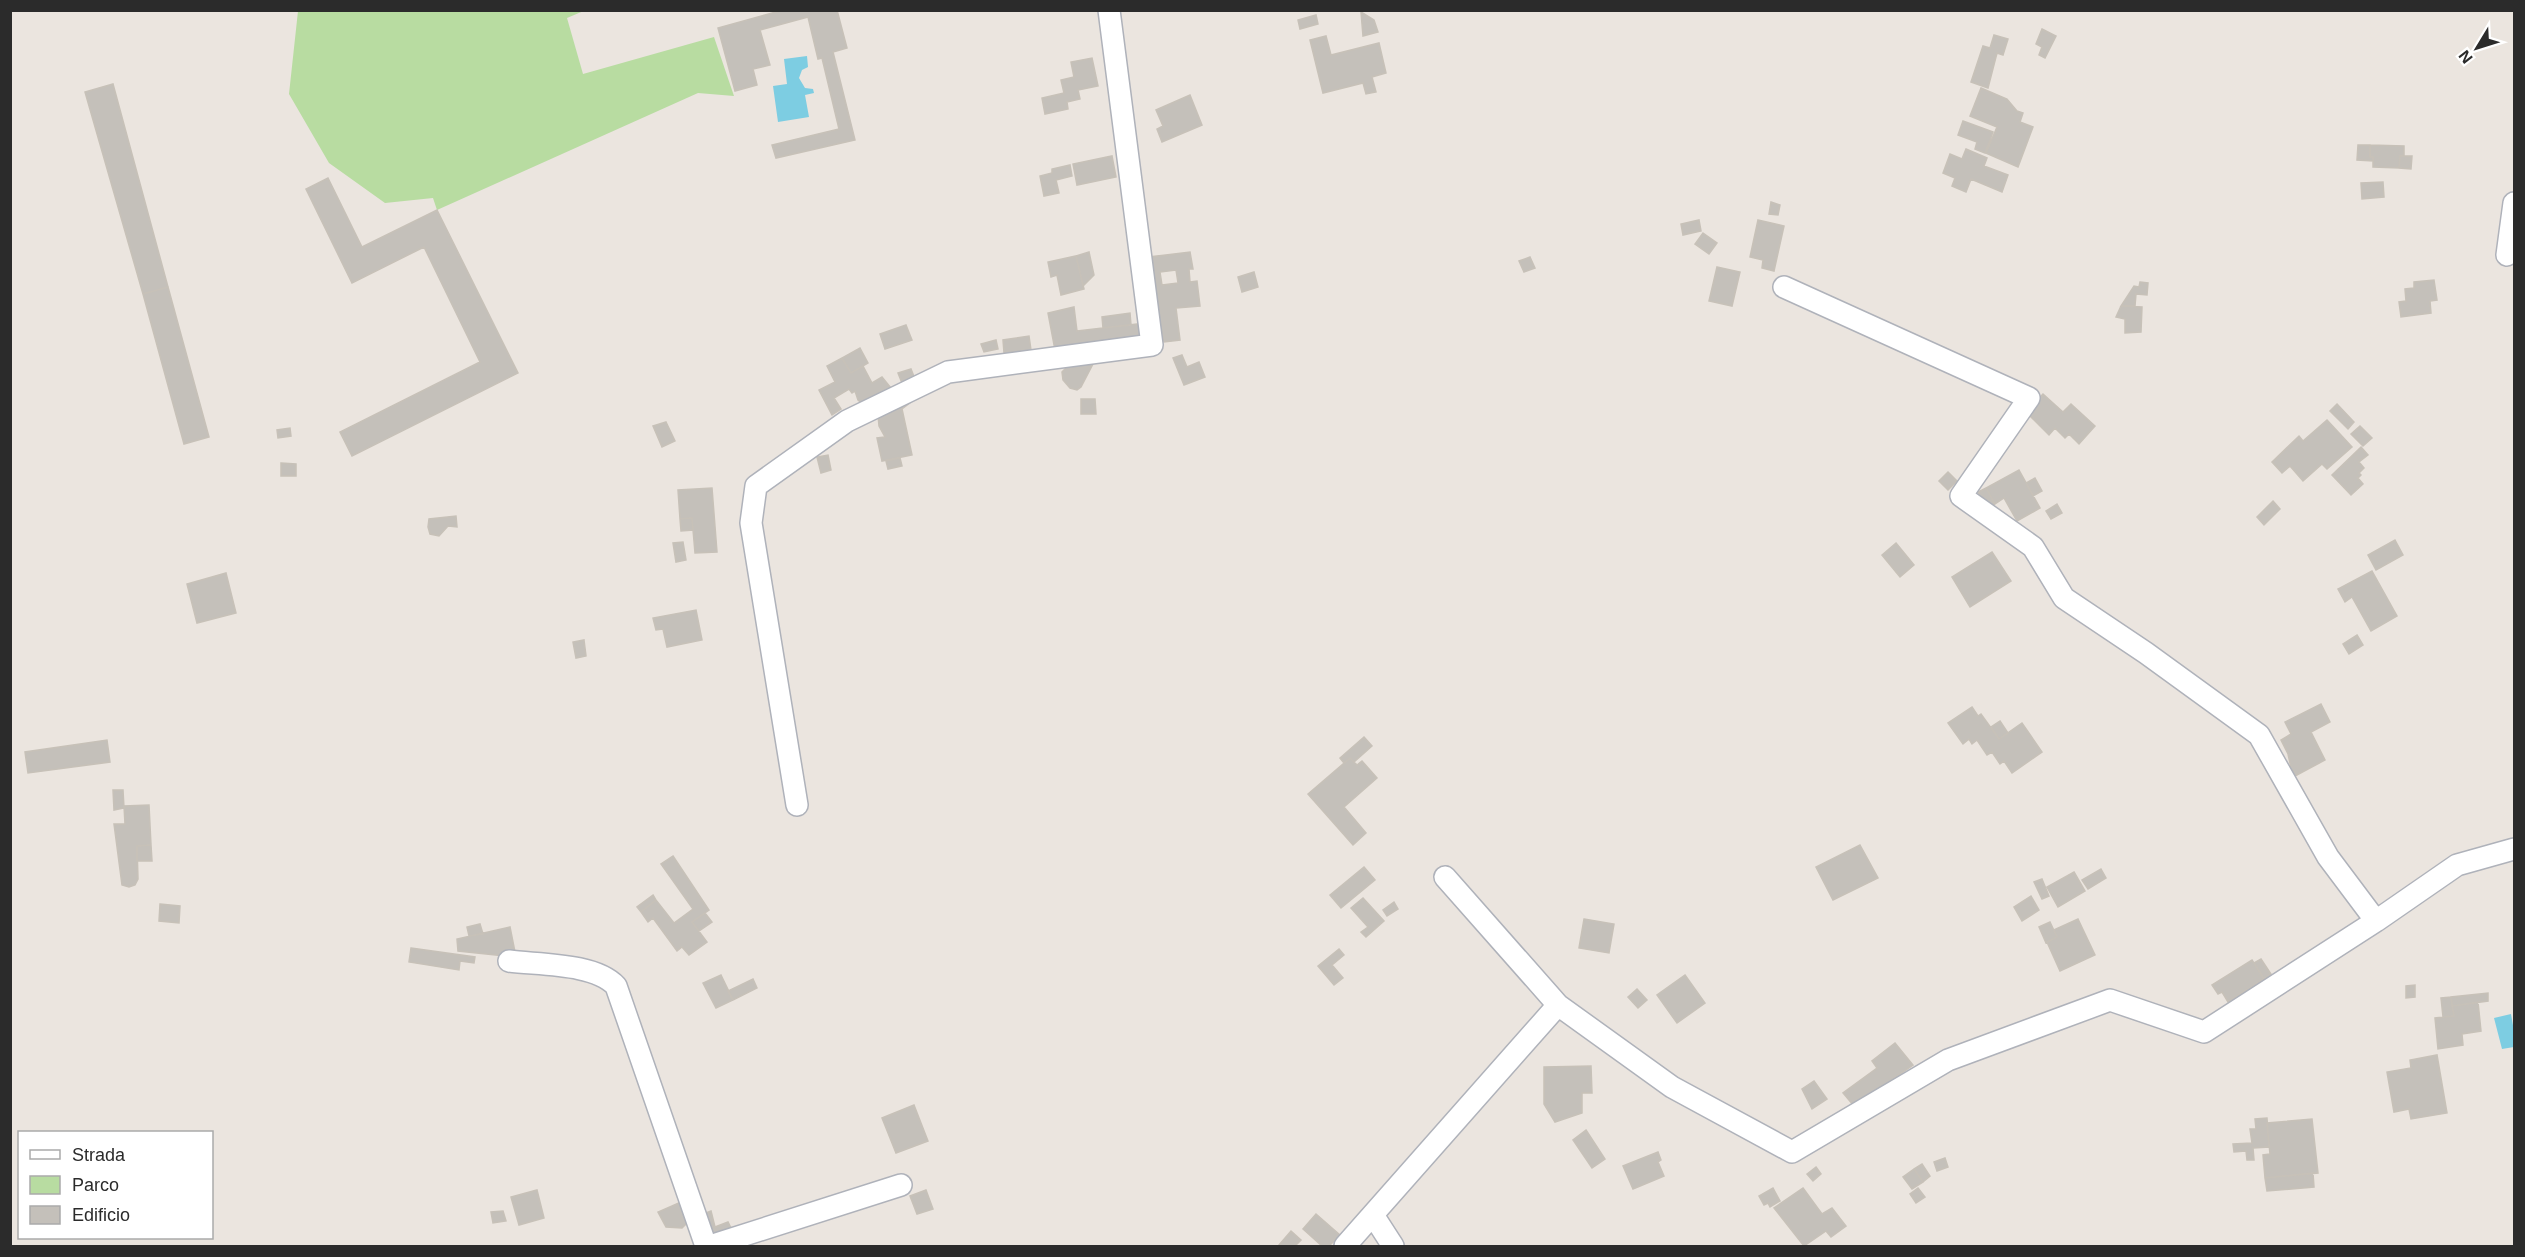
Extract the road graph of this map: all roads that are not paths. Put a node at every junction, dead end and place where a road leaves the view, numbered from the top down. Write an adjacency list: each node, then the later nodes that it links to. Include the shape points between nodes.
1 (1109, 10): 5 (street, via 1152,345 948,372 847,421 756,486 751,523)
2 (2514, 204): 3 (street)
3 (2507, 255)
4 (1784, 287): 8 (street, via 2028,398 1961,496 2033,547 2064,598 2259,735 2328,857)
5 (797, 805)
6 (2514, 849): 8 (street, via 2457,866)
7 (1445, 877): 10 (street)
8 (2376, 921): 10 (street, via 2204,1032 2110,1000 1948,1060 1792,1152 1672,1087)
9 (510, 961): 13 (street, via 581,969 609,978 616,986)
10 (1558, 1005): 12 (street)
11 (901, 1185): 13 (street)
12 (1373, 1215): 14 (street); 15 (street)
13 (708, 1246)
14 (1345, 1246)
15 (1393, 1246)

